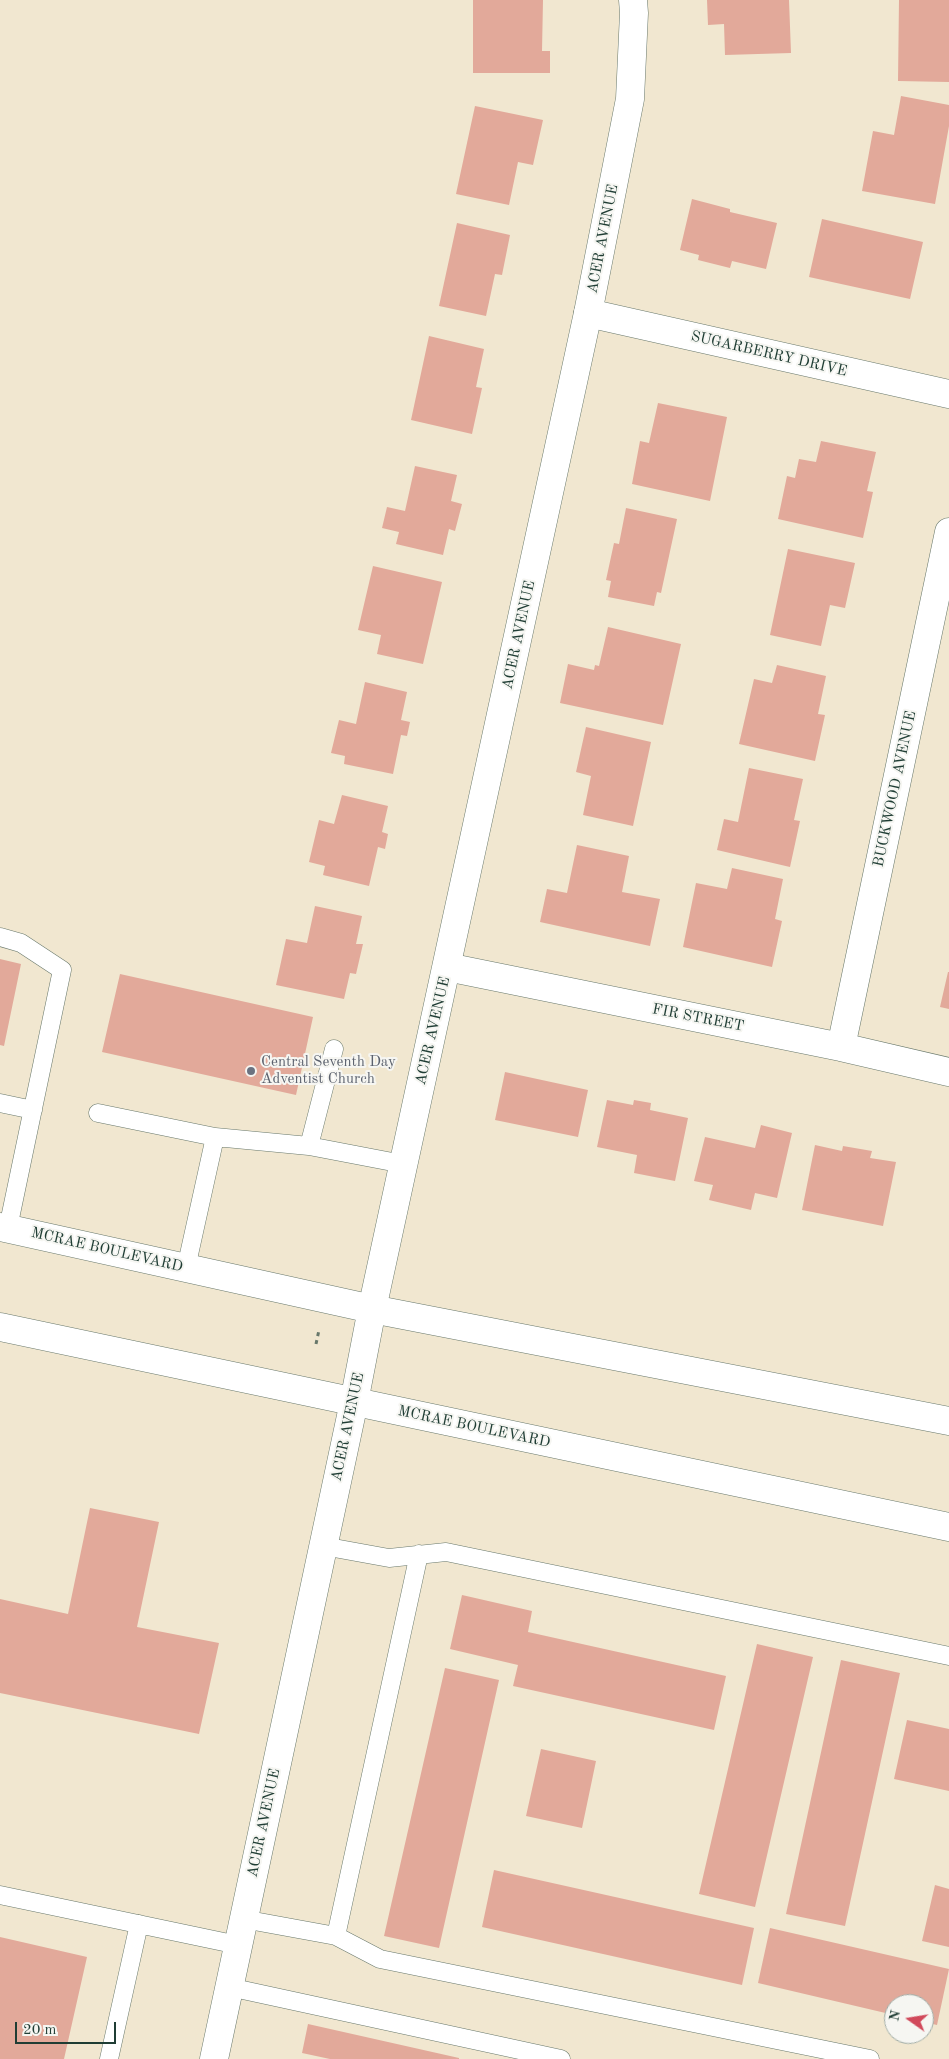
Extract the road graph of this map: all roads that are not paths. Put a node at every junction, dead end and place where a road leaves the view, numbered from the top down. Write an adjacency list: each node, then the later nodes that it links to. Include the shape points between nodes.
1 (632, 0): 2 (street, ACER AVENUE, via 630,98)
2 (588, 313): 3 (street, SUGARBERRY DRIVE); 6 (street, ACER AVENUE)
3 (949, 394)
4 (949, 532): 7 (street, BUCKWOOD AVENUE)
5 (0, 937): 11 (lane, via 21,943 62,970)
6 (447, 967): 7 (street, FIR STREET); 15 (street, ACER AVENUE)
7 (840, 1047): 9 (street, FIR STREET)
8 (334, 1048): 14 (lane)
9 (949, 1072)
10 (0, 1103): 11 (lane)
11 (33, 1110): 16 (lane)
12 (98, 1113): 13 (lane)
13 (215, 1137): 14 (lane); 17 (lane)
14 (309, 1146): 15 (lane)
15 (403, 1164): 18 (street, ACER AVENUE)
16 (4, 1228): 17 (street, MCRAE BOULEVARD)
17 (186, 1268): 18 (street, MCRAE BOULEVARD)
18 (372, 1309): 20 (street, ACER AVENUE); 21 (street, MCRAE BOULEVARD)
19 (0, 1327): 20 (street, MCRAE BOULEVARD)
20 (354, 1402): 22 (street, MCRAE BOULEVARD); 23 (street, ACER AVENUE)
21 (949, 1421)
22 (949, 1527)
23 (323, 1546): 24 (lane, via 389,1558); 28 (street, ACER AVENUE)
24 (419, 1554): 25 (lane, via 446,1552); 29 (lane)
25 (949, 1656)
26 (0, 1895): 27 (lane)
27 (139, 1924): 28 (lane); 31 (lane)
28 (241, 1932): 29 (lane); 30 (street, ACER AVENUE)
29 (336, 1936): 34 (lane, via 380,1959)
30 (229, 1987): 32 (street, ACER AVENUE); 33 (lane)
31 (109, 2059)
32 (214, 2059)
33 (561, 2059)
34 (870, 2059)

